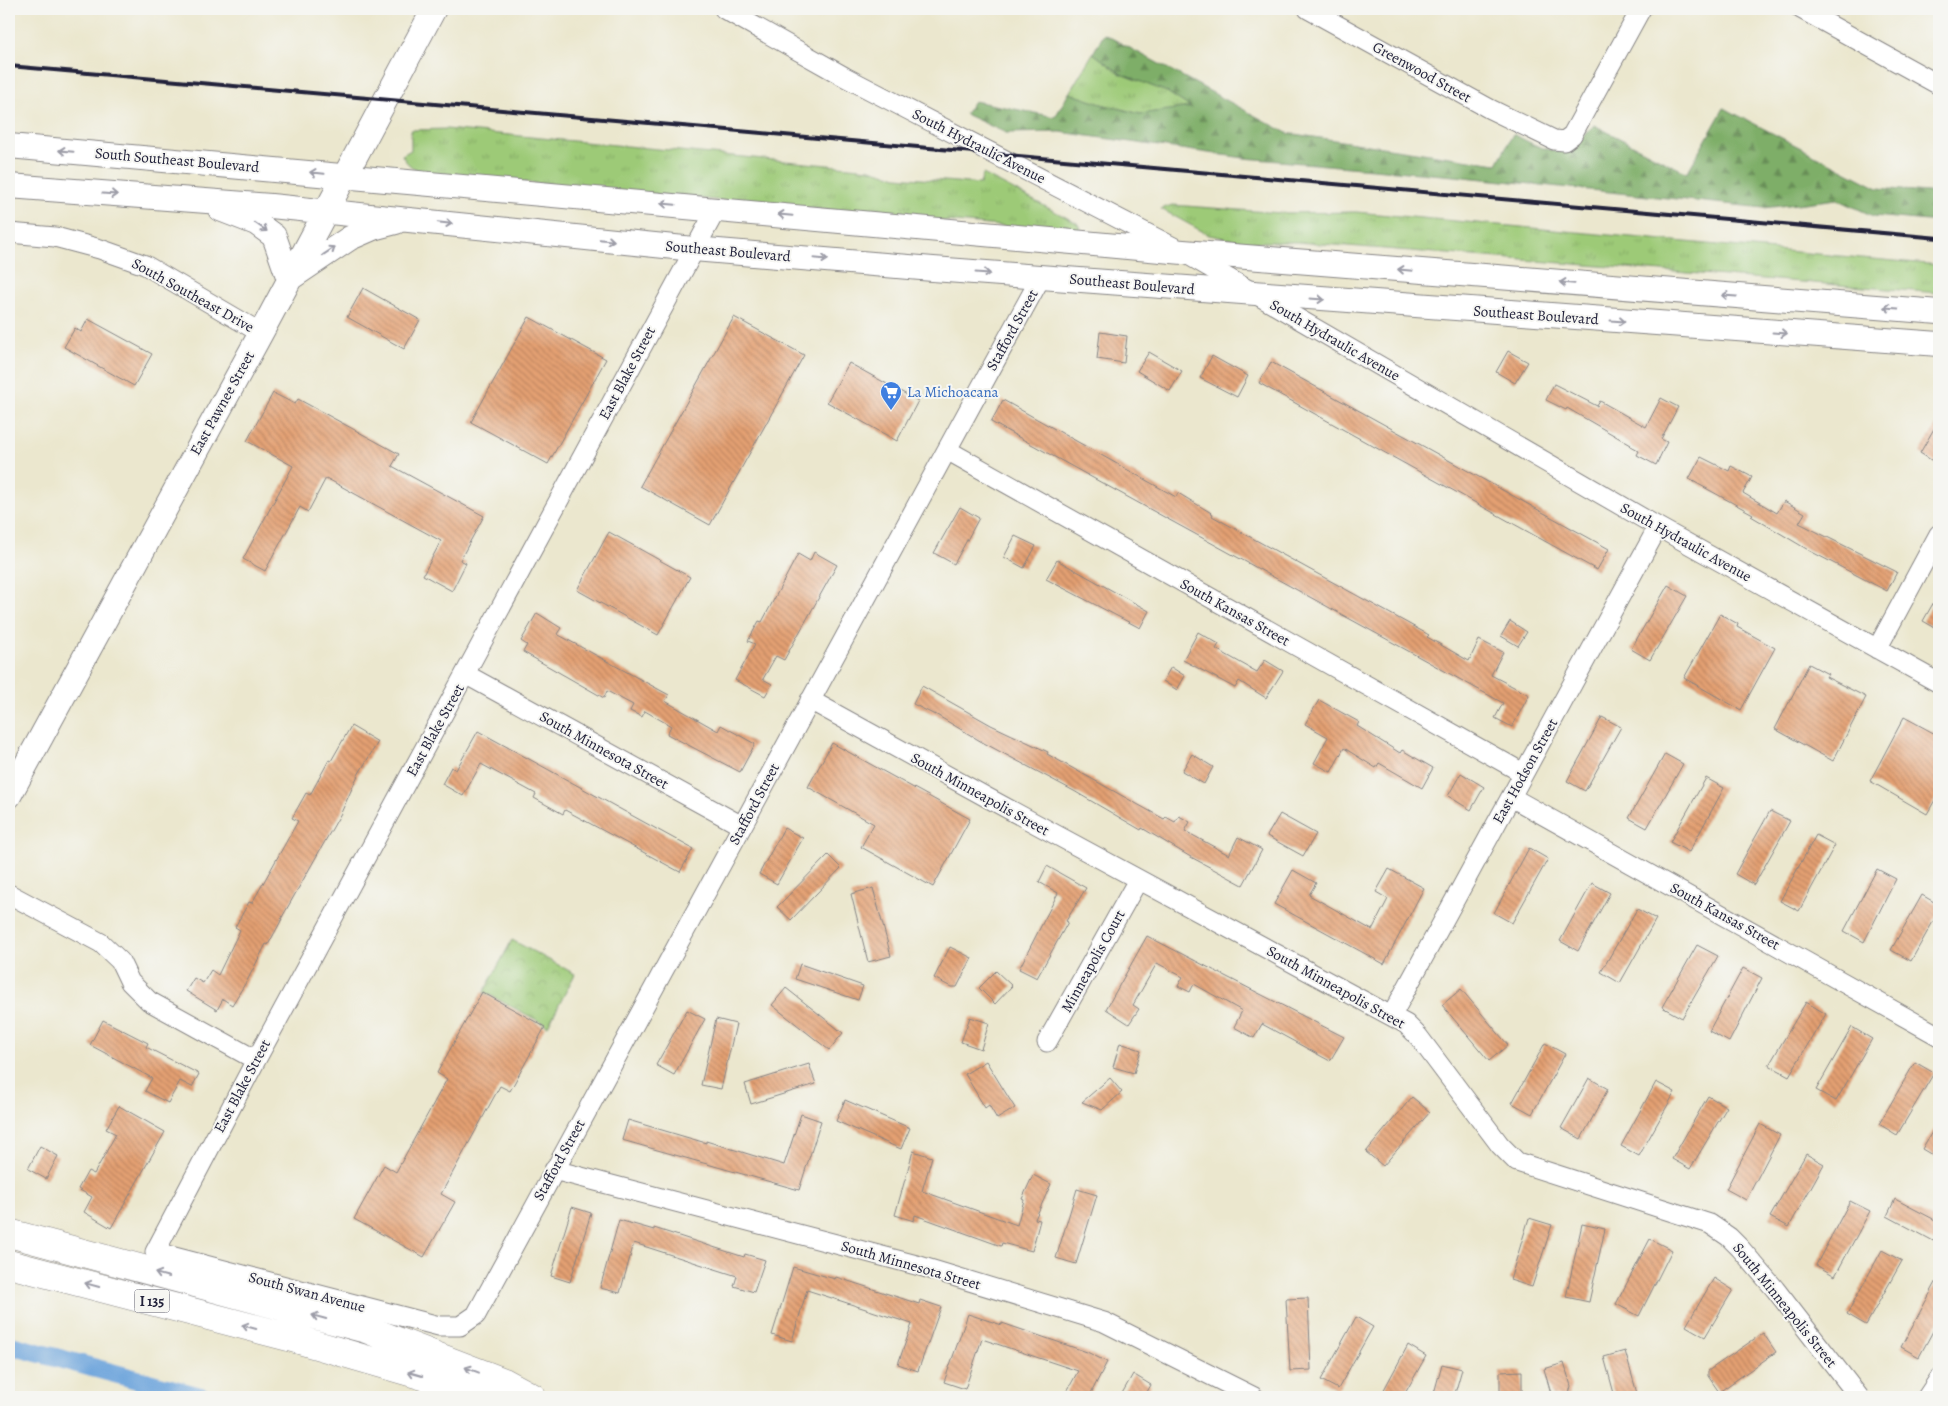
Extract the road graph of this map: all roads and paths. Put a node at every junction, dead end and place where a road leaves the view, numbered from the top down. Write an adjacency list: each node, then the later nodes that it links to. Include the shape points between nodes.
1 (434, 9): 8 (main road, East Pawnee Street)
2 (724, 9): 16 (street, South Hydraulic Avenue)
3 (1308, 9): 4 (street, Greenwood Street, via 1490,109 1554,140 1564,141 1572,135)
4 (1641, 9)
5 (1801, 9): 6 (street)
6 (1939, 85)
7 (9, 146): 8 (main road, South Southeast Boulevard, one-way to 7)
8 (345, 176): 11 (main road, one-way to 8); 12 (main road, East Pawnee Street)
9 (9, 186): 10 (main road, one-way to 10)
10 (200, 200): 12 (main road); 18 (main road, one-way to 18, via 256,223 274,236)
11 (717, 208): 15 (street, East Blake Street); 16 (main road, one-way to 11)
12 (326, 211): 13 (main road, Southeast Boulevard); 18 (main road, East Pawnee Street)
13 (405, 219): 15 (main road, Southeast Boulevard, one-way to 15); 18 (main road, one-way to 13, via 350,238)
14 (9, 233): 21 (street, South Southeast Drive, via 56,237 145,264)
15 (694, 249): 17 (main road, Southeast Boulevard, one-way to 17); 27 (street, East Blake Street)
16 (1183, 252): 19 (street, South Hydraulic Avenue); 20 (main road, one-way to 16)
17 (1041, 277): 19 (main road, Southeast Boulevard); 23 (street, Stafford Street)
18 (289, 279): 21 (main road, East Pawnee Street)
19 (1256, 294): 22 (main road, Southeast Boulevard, one-way to 22); 24 (street, South Hydraulic Avenue)
20 (1939, 312)
21 (261, 333): 31 (main road, East Pawnee Street)
22 (1939, 344)
23 (947, 450): 29 (street, Stafford Street); 30 (street, South Kansas Street)
24 (1658, 527): 26 (street, South Hydraulic Avenue); 30 (street, East Hodson Street)
25 (1939, 534): 26 (street)
26 (1877, 649): 28 (street, South Hydraulic Avenue)
27 (465, 674): 33 (street, South Minnesota Street); 39 (street, East Blake Street)
28 (1939, 683)
29 (810, 700): 33 (street, Stafford Street); 34 (street, South Minneapolis Street)
30 (1524, 773): 32 (street, East Hodson Street)
31 (9, 796)
32 (1511, 797): 36 (street, East Hodson Street); 37 (street, South Kansas Street)
33 (742, 826): 40 (street, Stafford Street)
34 (1138, 880): 36 (street, South Minneapolis Street); 38 (street, Minneapolis Court)
35 (9, 894): 39 (street, via 101,943 120,961 130,982 148,1001)
36 (1392, 1015): 49 (street, South Minneapolis Street, via 1418,1036 1517,1162 1710,1224 1728,1237 1775,1289)
37 (1939, 1036)
38 (1047, 1042)
39 (256, 1060): 42 (street, East Blake Street)
40 (554, 1170): 44 (street, Stafford Street, via 476,1315); 48 (street, South Minnesota Street, via 920,1266 1104,1322)
41 (9, 1234): 47 (highway, one-way to 41, via 504,1382 366,1330)
42 (155, 1252): 44 (street, South Swan Avenue, via 439,1326)
43 (9, 1264): 46 (highway, I 135, one-way to 43, via 296,1339)
44 (460, 1326)
45 (1939, 1379): 50 (street)
46 (496, 1397)
47 (532, 1397)
48 (1254, 1397)
49 (1859, 1397)
50 (1927, 1397)

